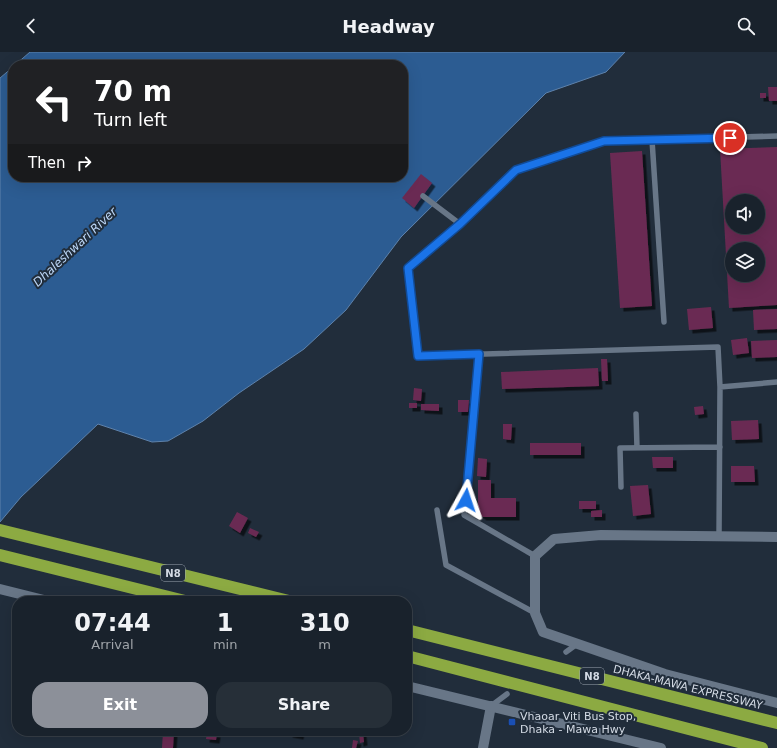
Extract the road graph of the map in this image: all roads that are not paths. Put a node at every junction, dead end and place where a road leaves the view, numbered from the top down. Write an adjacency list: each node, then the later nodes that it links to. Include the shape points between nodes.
1 (777, 136): 2 (lane)
2 (652, 140): 4 (lane, via 604,141 516,170); 5 (lane)
3 (423, 196): 4 (lane)
4 (460, 224): 6 (lane, via 408,268 418,356)
5 (664, 322)
6 (479, 354): 8 (lane, via 718,347); 18 (lane, via 464,515)
7 (777, 382): 8 (lane)
8 (720, 387): 10 (lane)
9 (636, 414): 11 (lane)
10 (720, 447): 11 (lane); 15 (lane)
11 (637, 448): 12 (lane, via 620,448)
12 (621, 487)
13 (437, 510): 23 (lane, via 446,565)
14 (0, 530): 22 (highway, N8)
15 (719, 536): 16 (street); 18 (street, via 601,535 554,539)
16 (777, 537)
17 (0, 555): 21 (highway, N8)
18 (535, 556): 23 (street)
19 (0, 589): 20 (street)
20 (27, 596)
21 (166, 596)
22 (268, 596)
23 (535, 613): 25 (street, via 543,632)
24 (412, 631): 32 (highway, DHAKA-MAWA EXPRESSWAY / N8)
25 (577, 644): 26 (lane); 30 (street, via 665,674)
26 (566, 652)
27 (412, 657): 35 (highway, N8)
28 (412, 687): 31 (street)
29 (507, 694): 31 (lane)
30 (777, 703)
31 (491, 706): 33 (street); 34 (street)
32 (777, 723)
33 (483, 748)
34 (661, 748)
35 (762, 748)

